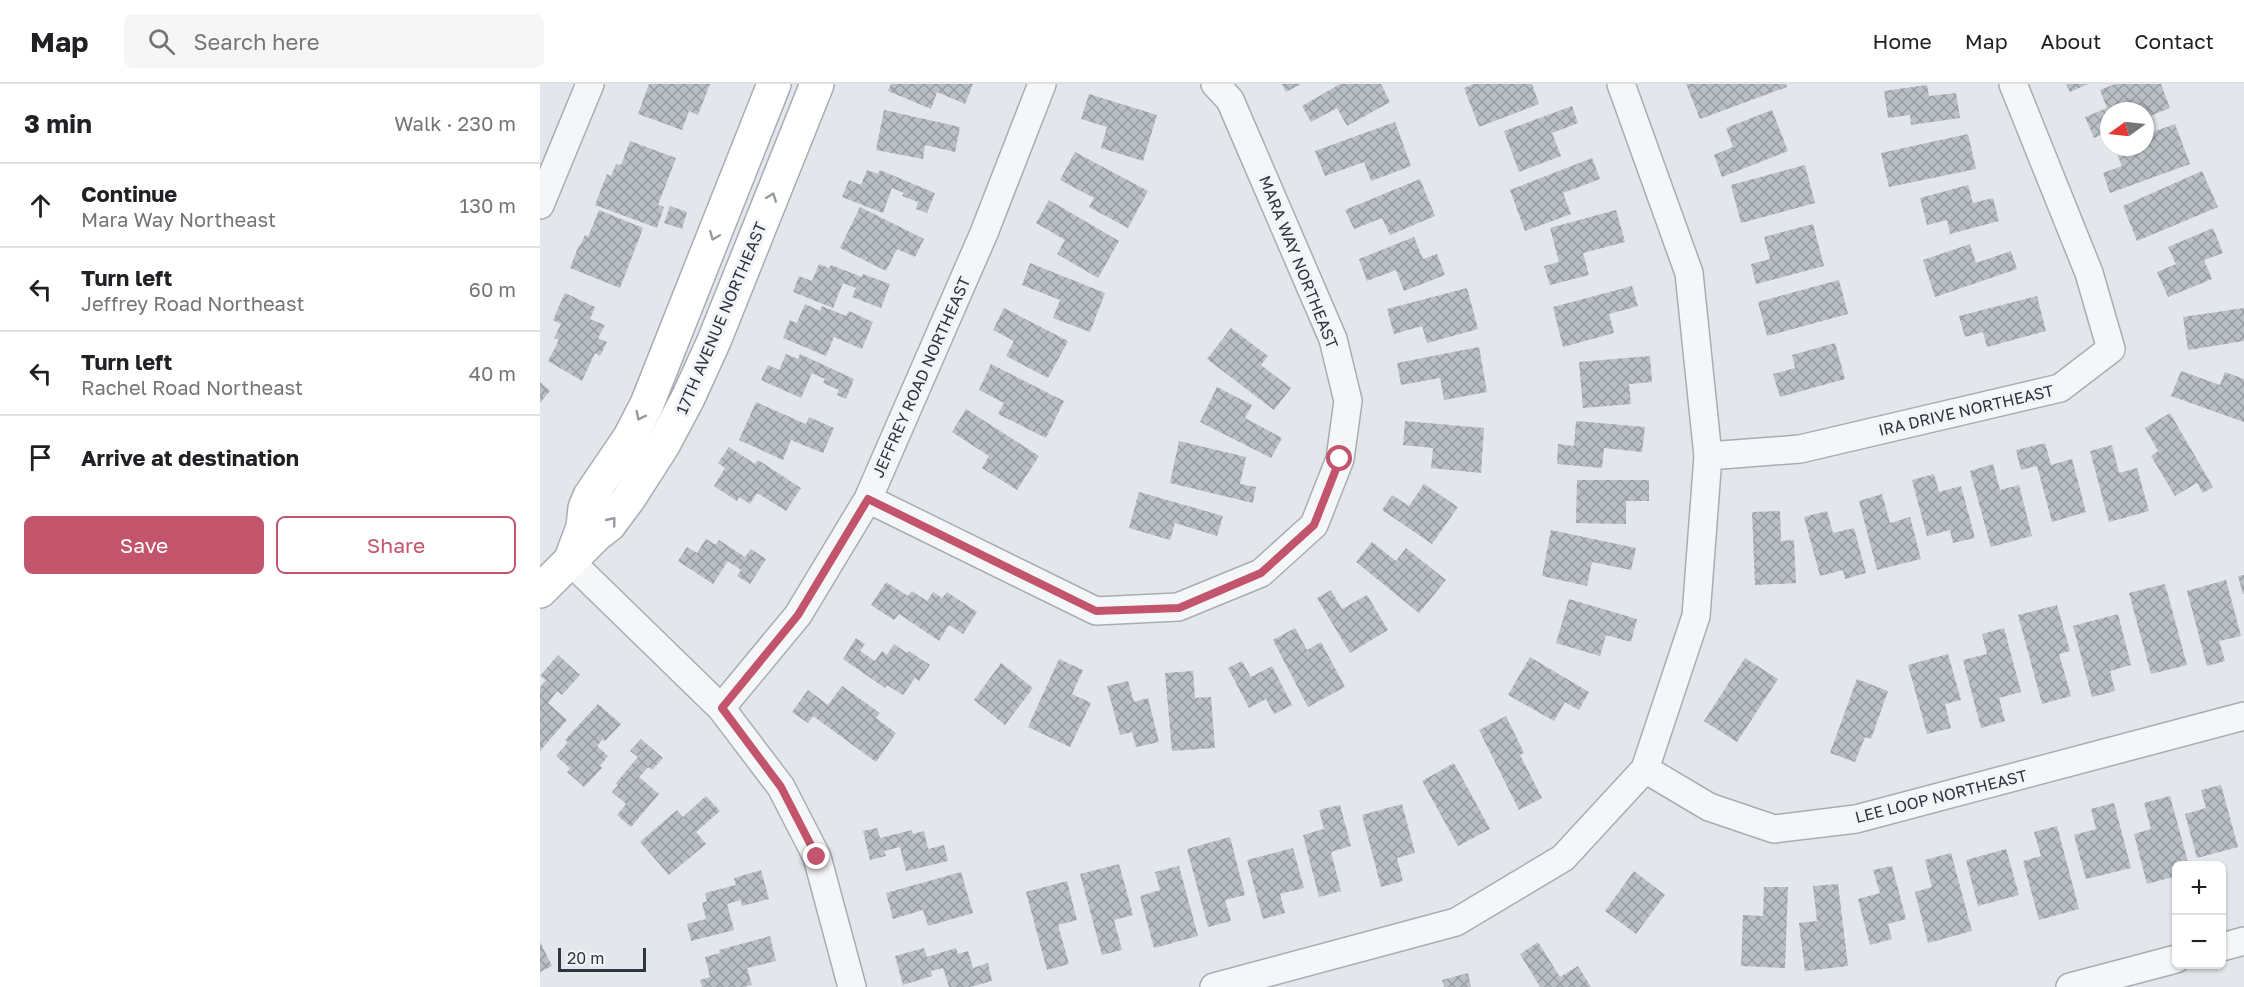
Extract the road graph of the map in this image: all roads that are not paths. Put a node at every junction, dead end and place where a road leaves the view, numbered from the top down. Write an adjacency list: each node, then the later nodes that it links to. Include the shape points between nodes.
1 (590, 84): 8 (street)
2 (774, 84): 11 (street, 17TH AVENUE NORTHEAST, one-way to 11, via 647,404 591,495)
3 (817, 84): 11 (street, 17TH AVENUE NORTHEAST, one-way to 3, via 609,525 629,498 688,398)
4 (1042, 84): 10 (street, JEFFREY ROAD NORTHEAST, via 984,233)
5 (1215, 84): 10 (street, MARA WAY NORTHEAST, via 1230,100 1333,339 1348,401 1340,459 1314,525 1261,573 1179,608 1096,611)
6 (1621, 84): 9 (street, via 1689,273)
7 (2013, 84): 9 (street, IRA DRIVE NORTHEAST, via 2089,273 2111,349 2060,388 1800,449)
8 (540, 205)
9 (1708, 456): 15 (street, via 1696,616)
10 (868, 499): 13 (street, JEFFREY ROAD NORTHEAST, via 798,615)
11 (570, 561): 12 (street, 17TH AVENUE NORTHEAST); 13 (street)
12 (540, 591)
13 (722, 708): 19 (street, via 781,787 817,857)
14 (2244, 717): 15 (street, LEE LOOP NORTHEAST, via 1856,819 1774,829 1709,807)
15 (1645, 769): 20 (street, via 1563,858 1456,922)
16 (2244, 941): 17 (street)
17 (2226, 946)
18 (2172, 960): 21 (street)
19 (852, 987)
20 (1214, 987)
21 (2070, 987)

